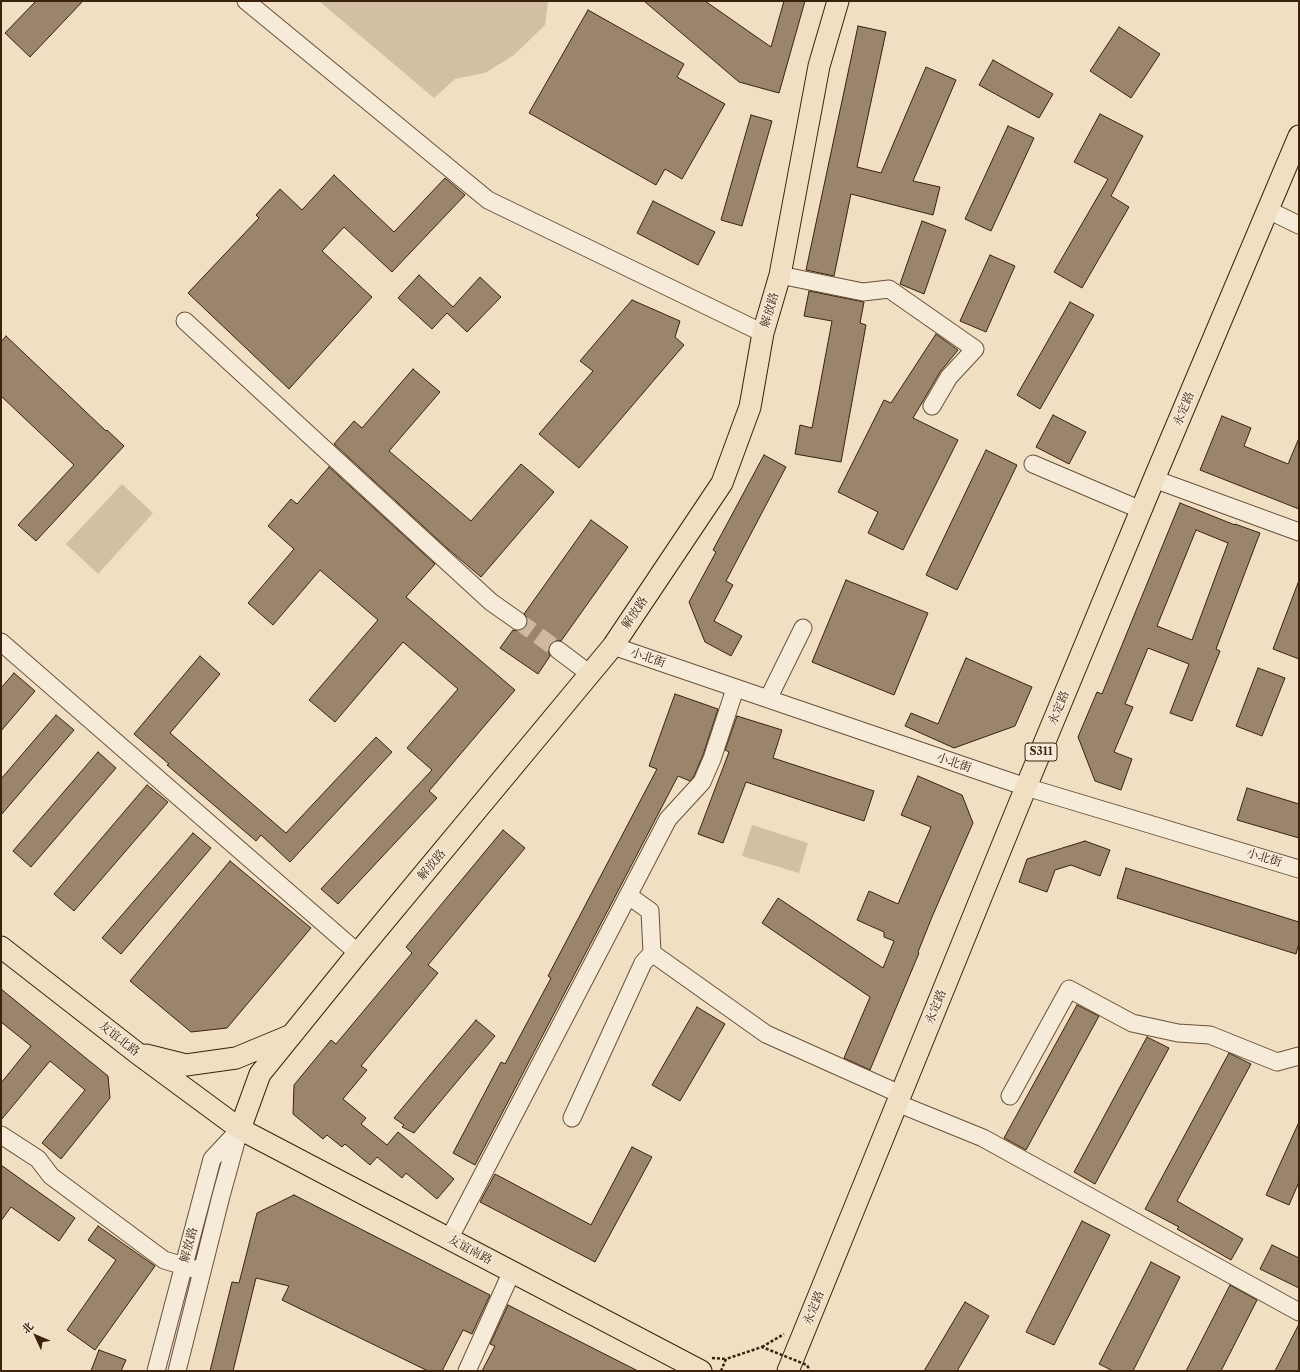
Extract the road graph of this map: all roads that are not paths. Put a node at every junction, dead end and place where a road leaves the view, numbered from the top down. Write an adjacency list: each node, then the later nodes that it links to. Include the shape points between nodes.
1 (246, 1): 8 (street, via 488,200)
2 (838, 1): 6 (main road, 解放路, via 819,66)
3 (1299, 136): 4 (main road, 永定路 / S311)
4 (1268, 210): 5 (street); 11 (main road, 永定路 / S311)
5 (1299, 225)
6 (780, 275): 8 (main road, 解放路); 9 (street, via 863,292 889,289 975,349 949,377)
7 (185, 321): 14 (street, via 491,602)
8 (763, 333): 17 (main road, 解放路, via 750,407 722,483)
9 (932, 406)
10 (1033, 464): 12 (street)
11 (1154, 479): 12 (main road, 永定路 / S311); 13 (street)
12 (1141, 510): 22 (main road, 永定路 / S311)
13 (1299, 532)
14 (518, 621)
15 (802, 628): 21 (street)
16 (1, 642): 26 (street)
17 (613, 646): 19 (main road, 解放路); 20 (street, 小北街)
18 (558, 650): 19 (street)
19 (590, 674): 26 (main road, 解放路)
20 (735, 688): 21 (street, 小北街); 24 (street, via 702,782 668,819)
21 (768, 699): 22 (street, 小北街)
22 (1026, 787): 23 (street, 小北街); 32 (main road, 永定路 / S311)
23 (1299, 869)
24 (629, 896): 27 (street, via 650,911); 36 (street)
25 (1, 947): 29 (main road, 友谊北路)
26 (358, 953): 28 (main road, 解放路)
27 (652, 953): 32 (street, via 766,1034); 33 (street, via 643,963)
28 (292, 1035): 29 (main road, via 236,1058 186,1065); 34 (main road, 解放路, via 260,1074)
29 (137, 1053): 34 (main road, 友谊北路)
30 (1299, 1056): 31 (street, via 1277,1062 1210,1035 1178,1033 1132,1023 1069,989)
31 (1010, 1096)
32 (898, 1099): 40 (street, via 983,1138); 45 (main road, 永定路 / S311)
33 (572, 1118)
34 (240, 1129): 36 (main road, 友谊南路); 37 (street, 解放路, via 212,1159); 38 (street, 解放路)
35 (1, 1135): 37 (street, via 38,1159 51,1176 164,1260)
36 (449, 1239): 39 (main road, 友谊南路)
37 (184, 1266): 38 (street); 41 (street, 解放路)
38 (202, 1271): 42 (street, 解放路)
39 (512, 1271): 43 (street); 44 (main road, 友谊南路)
40 (1299, 1312)
41 (156, 1371)
42 (177, 1371)
43 (467, 1371)
44 (701, 1371)
45 (788, 1371)

